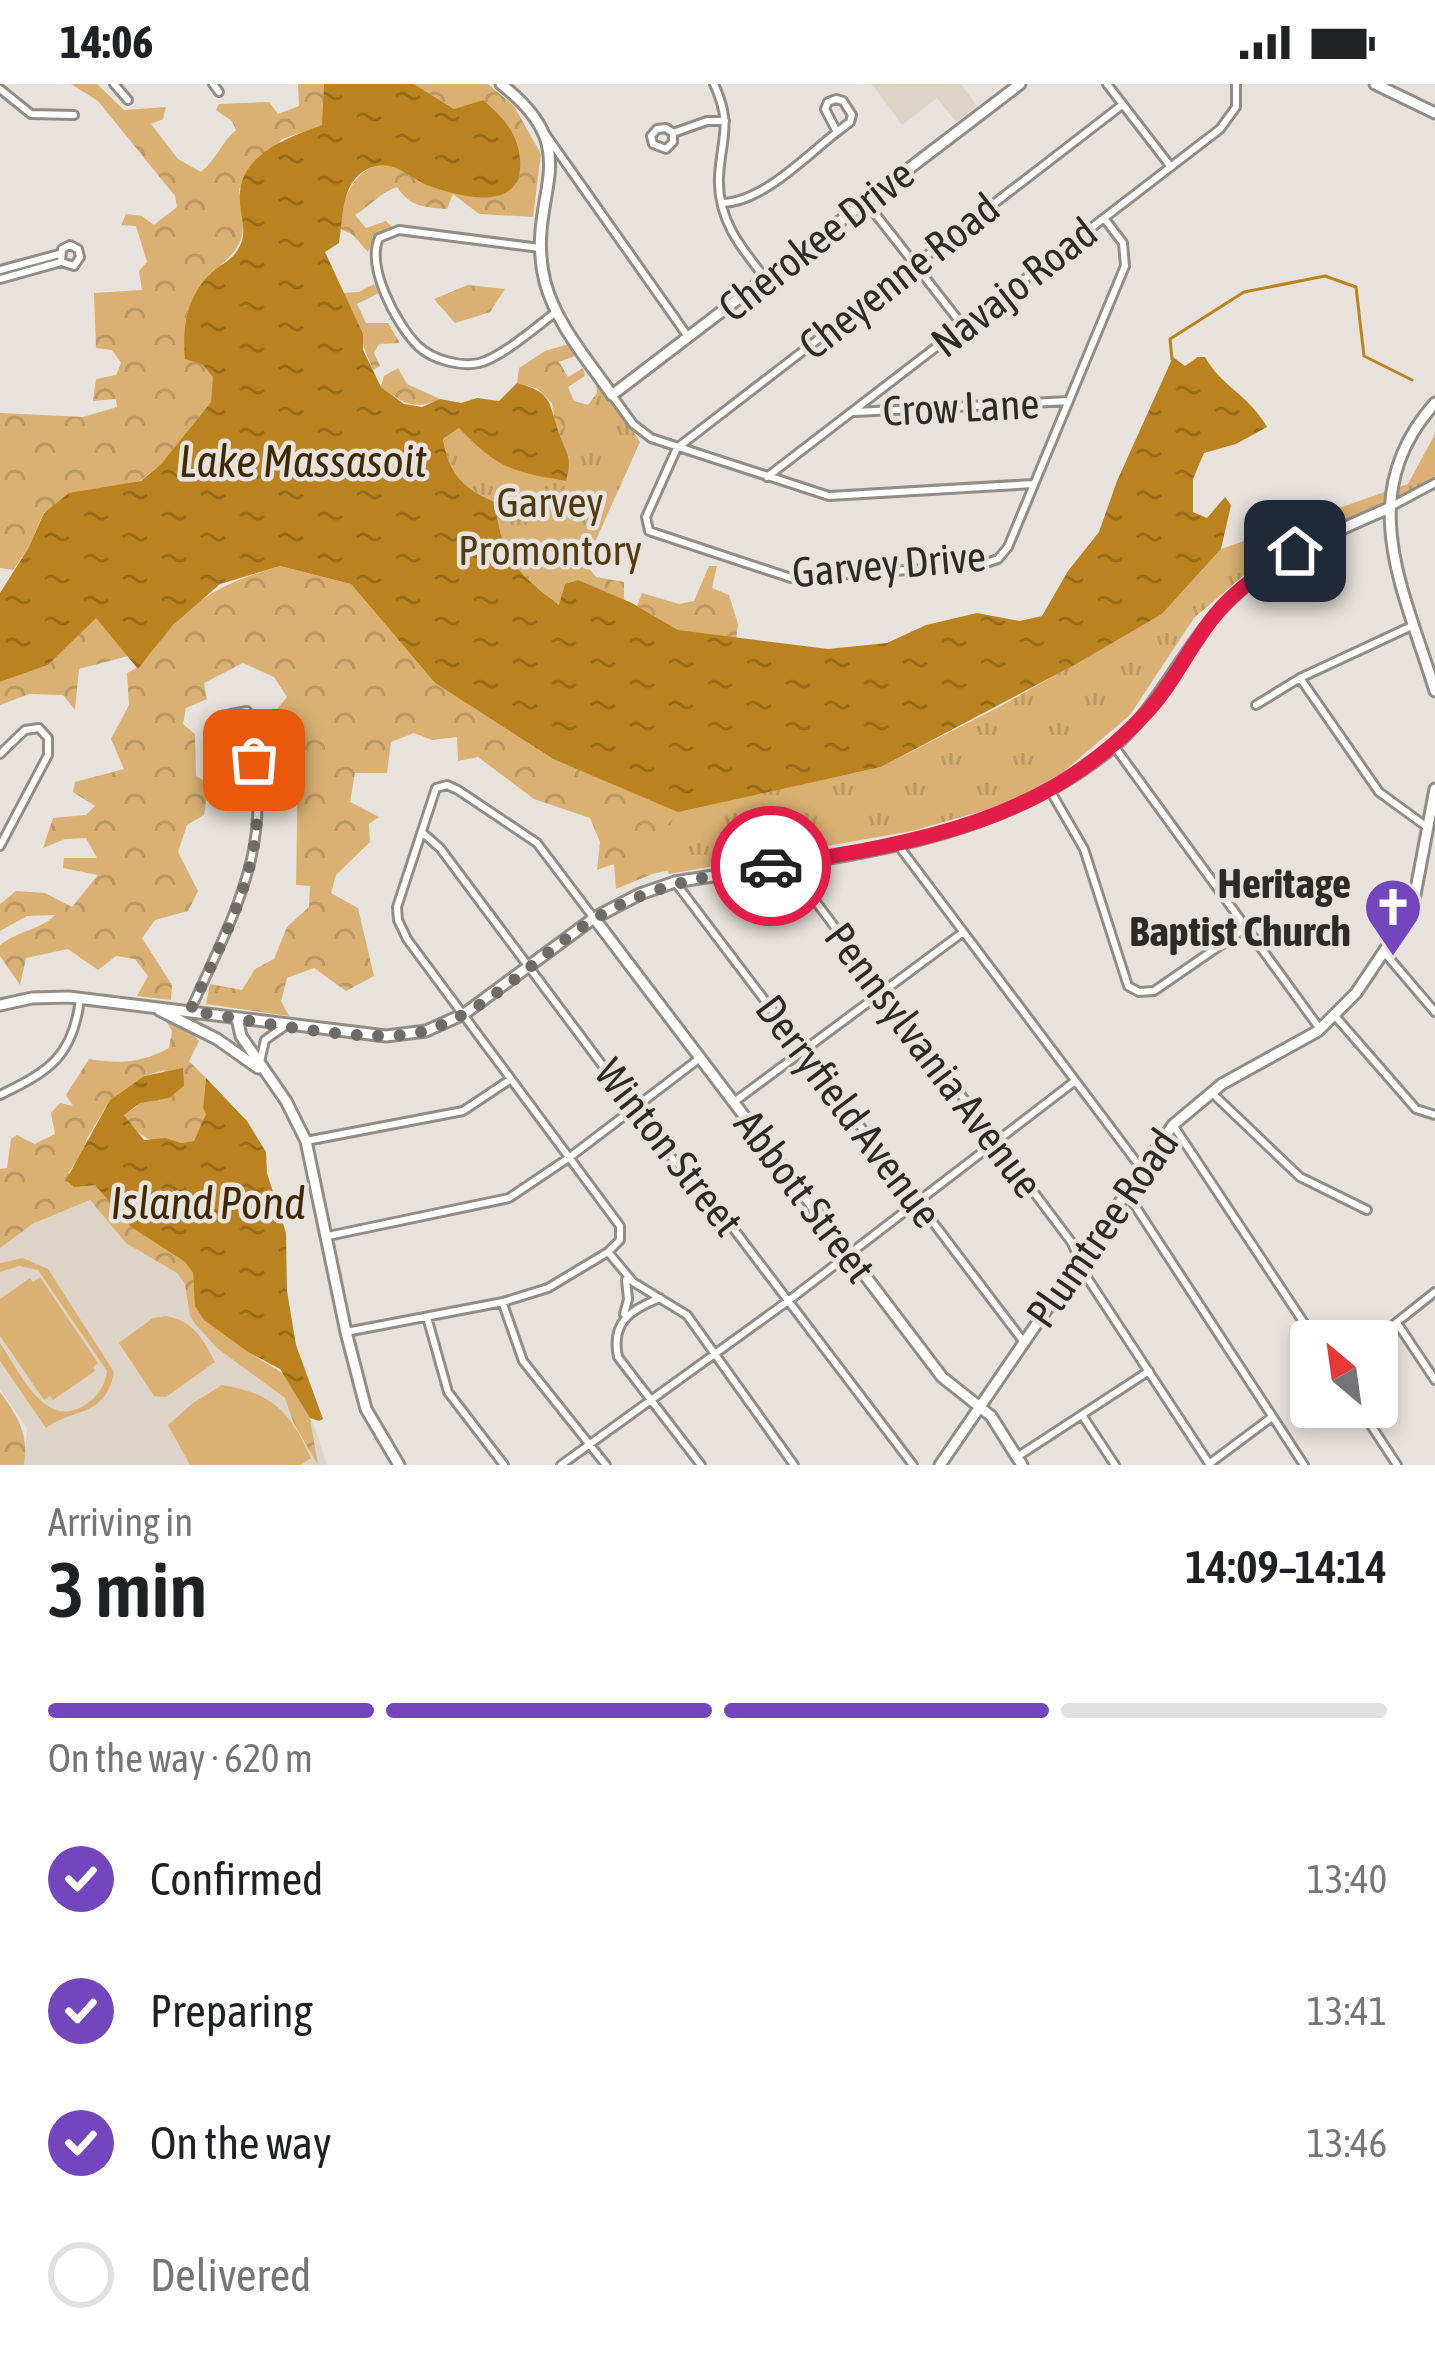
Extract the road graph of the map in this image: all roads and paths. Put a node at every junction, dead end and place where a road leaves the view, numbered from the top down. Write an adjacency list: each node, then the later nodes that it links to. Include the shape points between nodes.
1 (114, 84): 9 (street)
2 (501, 84): 14 (street)
3 (715, 84): 13 (street)
4 (1020, 84): 18 (street, Cherokee Drive)
5 (1107, 84): 10 (street)
6 (1236, 84): 17 (street, Navajo Road, via 1231,117)
7 (1375, 84): 11 (street)
8 (0, 89): 12 (street, via 31,114)
9 (128, 100)
10 (1122, 105): 17 (street); 24 (street, Cheyenne Road)
11 (1435, 113)
12 (74, 115)
13 (725, 121): 16 (street); 19 (street)
14 (542, 129): 21 (street, via 552,166); 30 (street)
15 (837, 132): 15 (street, via 825,111 834,99 852,115); 19 (street, via 763,188)
16 (673, 133)
17 (1171, 166): 20 (street, Navajo Road)
18 (866, 202): 24 (street); 26 (street, Cherokee Drive)
19 (722, 203): 26 (street, via 730,231)
20 (1104, 218): 29 (street, Navajo Road); 32 (street, Garvey Drive, via 1123,243 1125,266)
21 (540, 248): 28 (street); 28 (street, via 399,230 379,238 374,266 417,344 454,363 488,360)
22 (60, 258): 23 (street)
23 (42, 263): 25 (street); 27 (street)
24 (916, 263): 29 (street); 35 (street, Cheyenne Road)
25 (0, 270)
26 (766, 279): 30 (street, Cherokee Drive)
27 (0, 280)
28 (556, 312): 31 (street)
29 (963, 326): 34 (street, Navajo Road)
30 (689, 338): 31 (street, Cherokee Drive)
31 (612, 395): 35 (street, via 640,431)
32 (1070, 401): 34 (street, Crow Lane); 38 (street, Garvey Drive)
33 (1435, 403): 39 (street, via 1406,445)
34 (852, 412): 36 (street, Navajo Road)
35 (677, 448): 36 (street); 38 (street, Garvey Drive, via 646,518 649,531 787,578 993,562 1007,550)
36 (767, 476): 38 (street, via 829,496)
37 (1435, 483): 39 (street)
38 (1034, 484)
39 (1389, 508): 40 (street, via 1391,551); 45 (street, via 1248,582)
40 (1414, 625): 41 (street); 42 (street)
41 (1300, 678): 43 (street); 50 (street, via 1378,793)
42 (1435, 691)
43 (1256, 705)
44 (244, 733): 44 (street, via 229,724 238,709 253,720); 64 (street, via 260,803 251,866)
45 (1114, 746): 48 (street); 56 (street)
46 (0, 754): 52 (street, via 28,728 48,738 48,754)
47 (1435, 789): 50 (street, Plumtree Road)
48 (1051, 792): 51 (street, via 999,817); 56 (street, via 1084,849 1128,986 1154,992)
49 (422, 832): 55 (street, via 436,788 458,790 536,843); 59 (street, Winton Street); 66 (street, via 398,920)
50 (1430, 837): 58 (street, Plumtree Road, via 1414,899)
51 (898, 845): 53 (street); 57 (street)
52 (0, 846)
53 (786, 864): 54 (street); 60 (street, Pennsylvania Avenue)
54 (675, 882): 55 (street); 71 (street, Derryfield Avenue)
55 (594, 919): 59 (street); 72 (street, Abbott Street)
56 (1246, 927): 70 (street)
57 (962, 933): 60 (street); 75 (street)
58 (1384, 952): 65 (street); 67 (street, Plumtree Road)
59 (528, 967): 66 (street); 79 (street, Winton Street)
60 (883, 992): 71 (street); 83 (street, Pennsylvania Avenue)
61 (80, 998): 62 (street); 63 (street); 77 (street, via 76,1029 57,1061)
62 (0, 1005)
63 (148, 1006): 64 (street); 73 (street)
64 (190, 1011): 68 (street)
65 (1435, 1012)
66 (464, 1014): 69 (street, via 386,1036); 74 (street)
67 (1335, 1016): 70 (street, Plumtree Road); 80 (street, via 1416,1109)
68 (237, 1018): 69 (street); 73 (street)
69 (285, 1026): 73 (street, via 262,1043)
70 (1320, 1029): 76 (street, Plumtree Road)
71 (805, 1052): 78 (street); 87 (street, Derryfield Avenue)
72 (701, 1058): 78 (street, Abbott Street); 79 (street)
73 (262, 1071): 82 (street)
74 (512, 1078): 82 (street, via 463,1112); 84 (street)
75 (1075, 1081): 83 (street); 85 (street)
76 (1211, 1092): 81 (street, Plumtree Road); 88 (street, via 1300,1177)
77 (0, 1094)
78 (734, 1102): 91 (street, Abbott Street)
79 (634, 1107): 84 (street); 96 (street, Winton Street)
80 (1435, 1115)
81 (1173, 1125): 85 (street, Plumtree Road); 99 (street)
82 (306, 1141): 89 (street)
83 (996, 1142): 87 (street); 92 (street, Pennsylvania Avenue)
84 (570, 1157): 89 (street, via 498,1202); 90 (street, via 620,1226)
85 (1142, 1168): 86 (street, Plumtree Road)
86 (1126, 1192): 92 (street, Plumtree Road); 111 (street)
87 (919, 1201): 91 (street); 104 (street, Derryfield Avenue)
88 (1367, 1210)
89 (328, 1236): 103 (street)
90 (608, 1252): 93 (street); 97 (street, via 548,1288)
91 (850, 1254): 96 (street); 109 (street, Abbott Street, via 942,1377)
92 (1079, 1258): 104 (street, Plumtree Road); 106 (street, Pennsylvania Avenue)
93 (626, 1276): 95 (street); 100 (street)
94 (1435, 1292): 101 (street)
95 (660, 1298): 100 (street); 105 (street, via 687,1315)
96 (788, 1301): 105 (street); 122 (street, Winton Street)
97 (503, 1302): 98 (street); 113 (street, via 523,1361)
98 (427, 1317): 103 (street); 117 (street, via 448,1392)
99 (1302, 1320)
100 (620, 1322): 108 (street, via 618,1358)
101 (1398, 1322)
102 (1398, 1324): 107 (street)
103 (346, 1332): 116 (street, via 366,1409)
104 (1023, 1341): 109 (street, Plumtree Road)
105 (715, 1354): 108 (street); 121 (street)
106 (1148, 1371): 110 (street); 115 (street, Pennsylvania Avenue)
107 (1435, 1380)
108 (650, 1401): 113 (street); 120 (street)
109 (978, 1408): 114 (street, Abbott Street); 123 (street, Plumtree Road)
110 (1082, 1414): 114 (street); 124 (street)
111 (1272, 1417): 115 (street); 125 (street)
112 (1373, 1428): 126 (street)
113 (590, 1445): 118 (street); 119 (street)
114 (1020, 1461)
115 (1210, 1464)
116 (399, 1465)
117 (504, 1465)
118 (562, 1465)
119 (606, 1465)
120 (701, 1465)
121 (794, 1465)
122 (913, 1465)
123 (940, 1465)
124 (1115, 1465)
125 (1304, 1465)
126 (1397, 1465)

